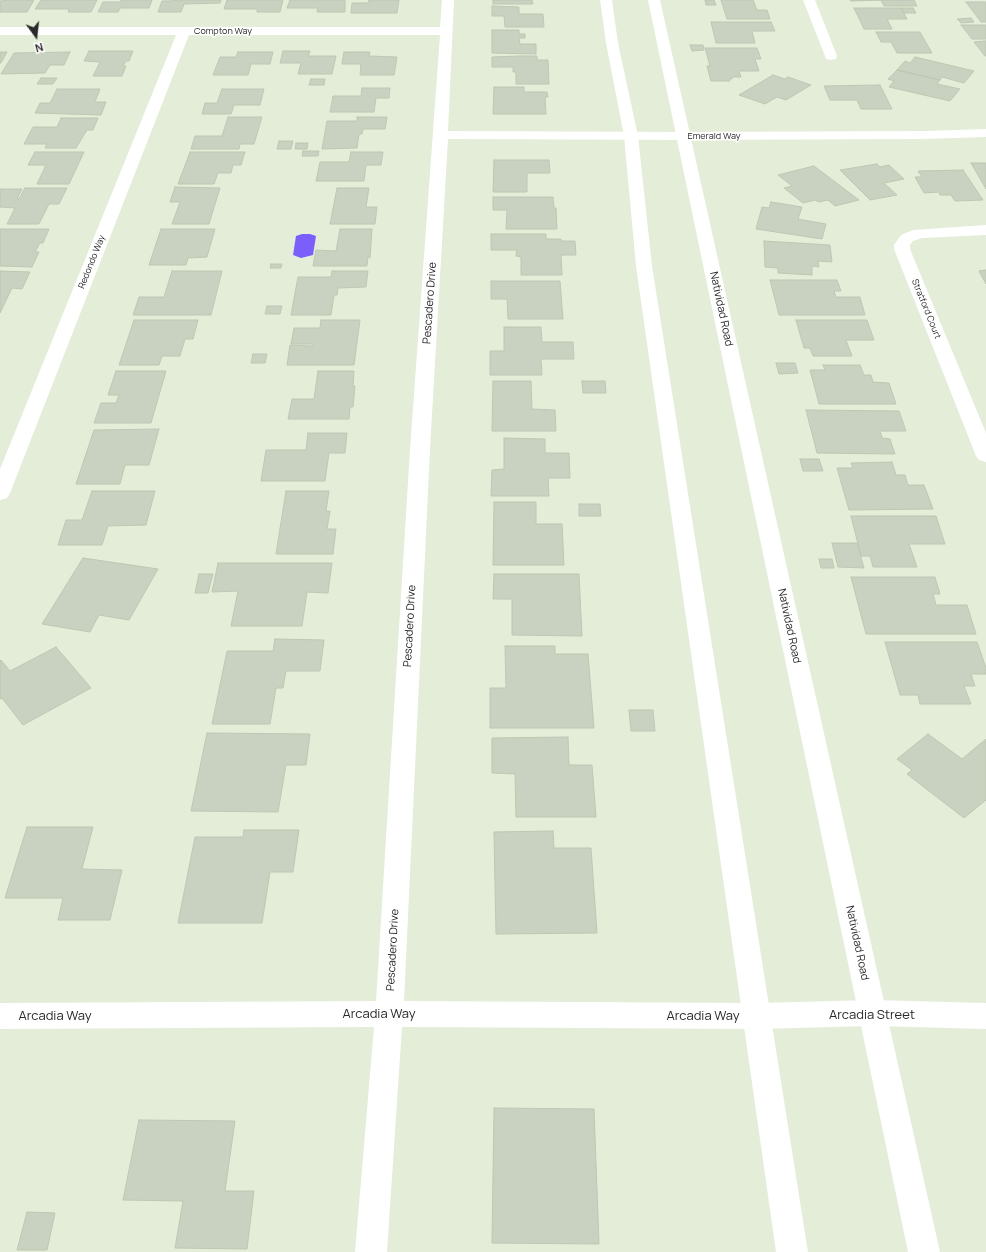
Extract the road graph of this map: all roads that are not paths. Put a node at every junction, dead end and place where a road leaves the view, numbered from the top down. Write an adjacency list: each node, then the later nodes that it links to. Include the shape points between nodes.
1 (448, 0): 7 (street, Pescadero Drive)
2 (606, 0): 11 (street)
3 (654, 0): 12 (street, Natividad Road)
4 (809, 0): 8 (street)
5 (0, 31): 6 (street, Compton Way)
6 (184, 31): 7 (street, Compton Way); 15 (street, Redondo Way)
7 (446, 32): 10 (street, Pescadero Drive)
8 (832, 56)
9 (986, 133): 12 (street, Emerald Way)
10 (441, 135): 11 (street, Emerald Way); 17 (street, Pescadero Drive, via 420,449)
11 (631, 136): 12 (street, Emerald Way); 19 (street, via 644,266)
12 (684, 136): 16 (street, Natividad Road)
13 (986, 230): 14 (street, Stratford Court, via 918,233 907,238 902,244 902,249)
14 (986, 456)
15 (0, 493)
16 (873, 1013): 19 (street, Arcadia Street); 20 (street, Arcadia Street); 23 (street, Natividad Road)
17 (390, 1014): 18 (street, Arcadia Way); 19 (street, Arcadia Way); 21 (street, Pescadero Drive)
18 (0, 1016)
19 (758, 1016): 22 (street)
20 (986, 1016)
21 (371, 1252)
22 (792, 1252)
23 (924, 1252)

